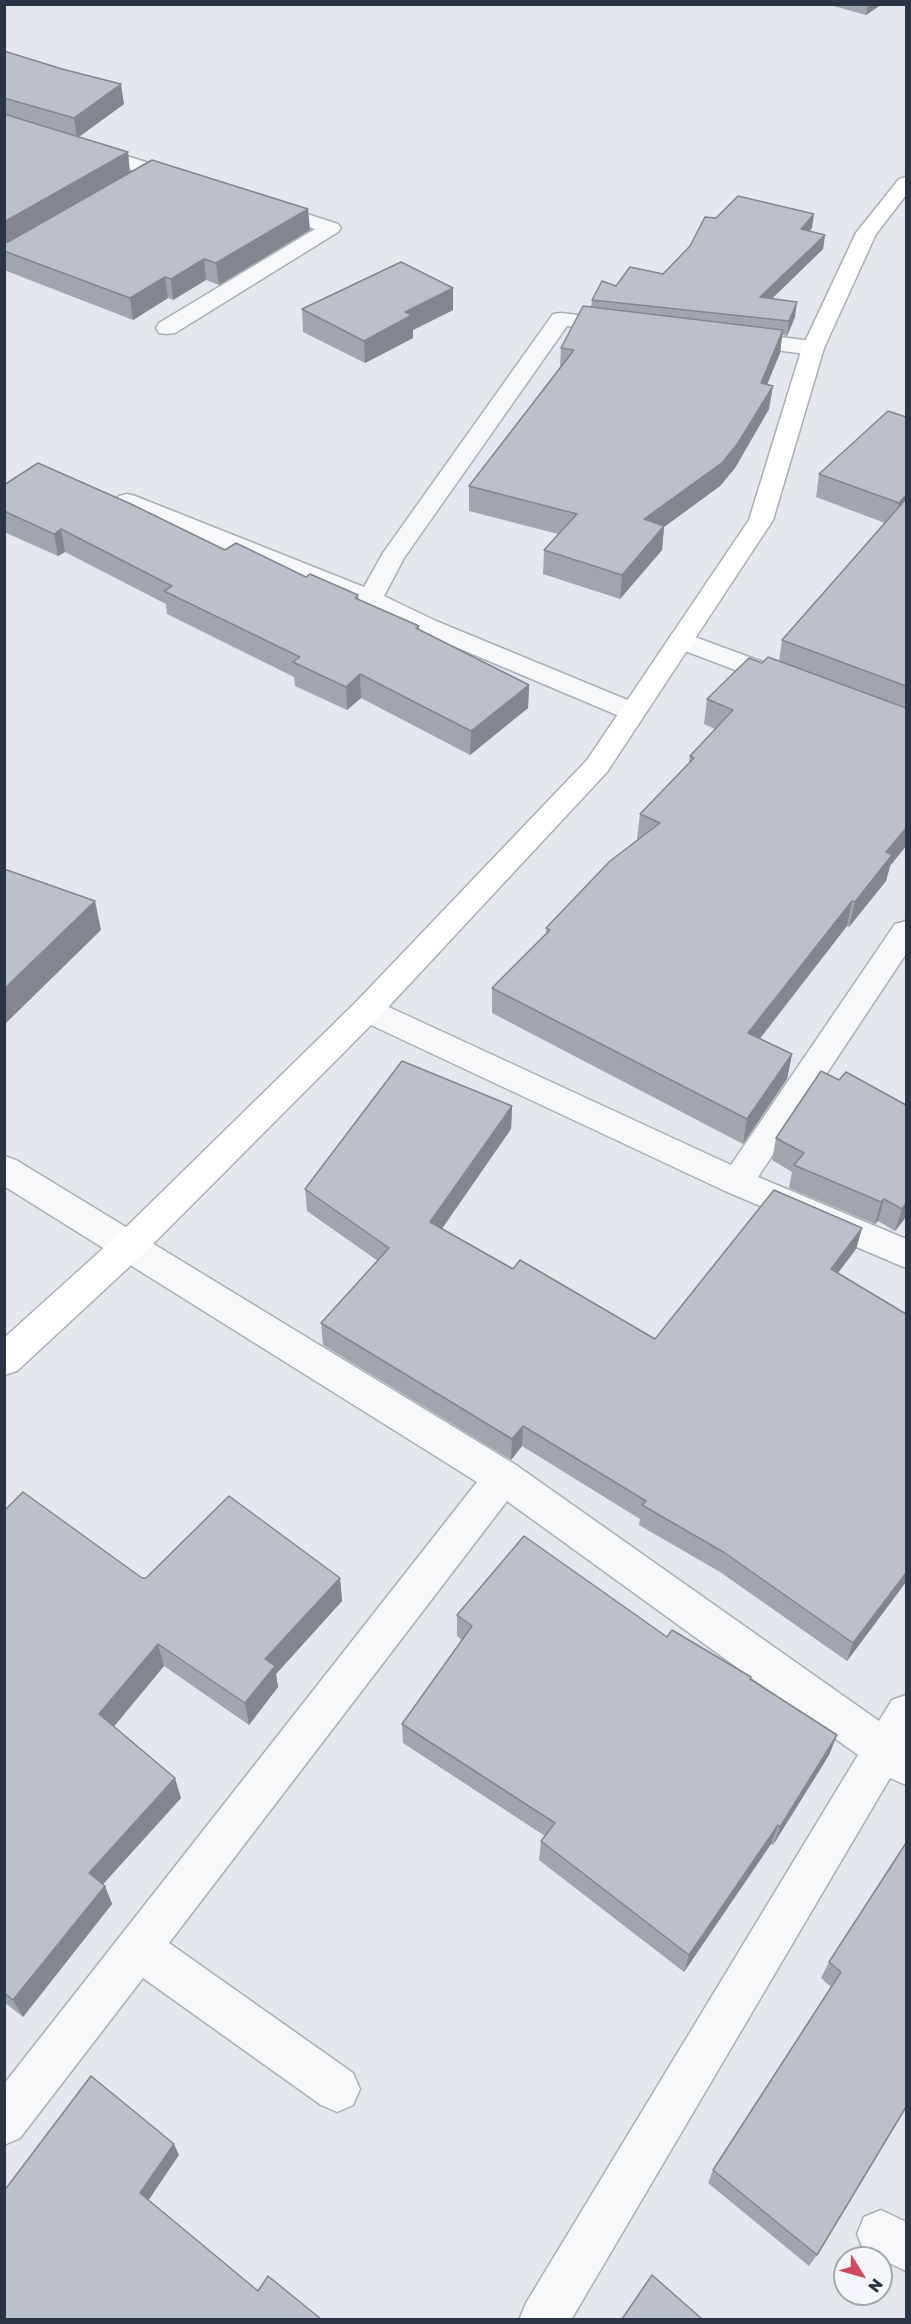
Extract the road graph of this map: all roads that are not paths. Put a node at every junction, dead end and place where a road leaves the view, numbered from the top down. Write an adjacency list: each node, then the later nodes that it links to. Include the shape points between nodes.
1 (4, 124): 2 (street)
2 (154, 170): 3 (street); 5 (street)
3 (134, 182)
4 (906, 183): 10 (main road, via 866,232)
5 (198, 184)
6 (254, 202): 7 (street, via 331,228)
7 (167, 328)
8 (641, 328): 12 (street, via 561,319 392,558)
9 (722, 338): 10 (street)
10 (813, 348): 13 (main road, via 761,520)
11 (127, 501): 12 (street)
12 (370, 599): 15 (street)
13 (681, 640): 14 (street); 15 (main road)
14 (802, 686)
15 (633, 712): 17 (main road, via 597,766)
16 (906, 931): 19 (street)
17 (367, 1010): 19 (street); 20 (main road)
18 (4, 1169): 20 (street)
19 (737, 1182): 21 (street)
20 (130, 1245): 22 (main road); 23 (street)
21 (906, 1254)
22 (4, 1360)
23 (503, 1478): 24 (street); 25 (street)
24 (899, 1742): 28 (street)
25 (139, 1948): 26 (street); 27 (street)
26 (338, 2089)
27 (4, 2122)
28 (543, 2319)

